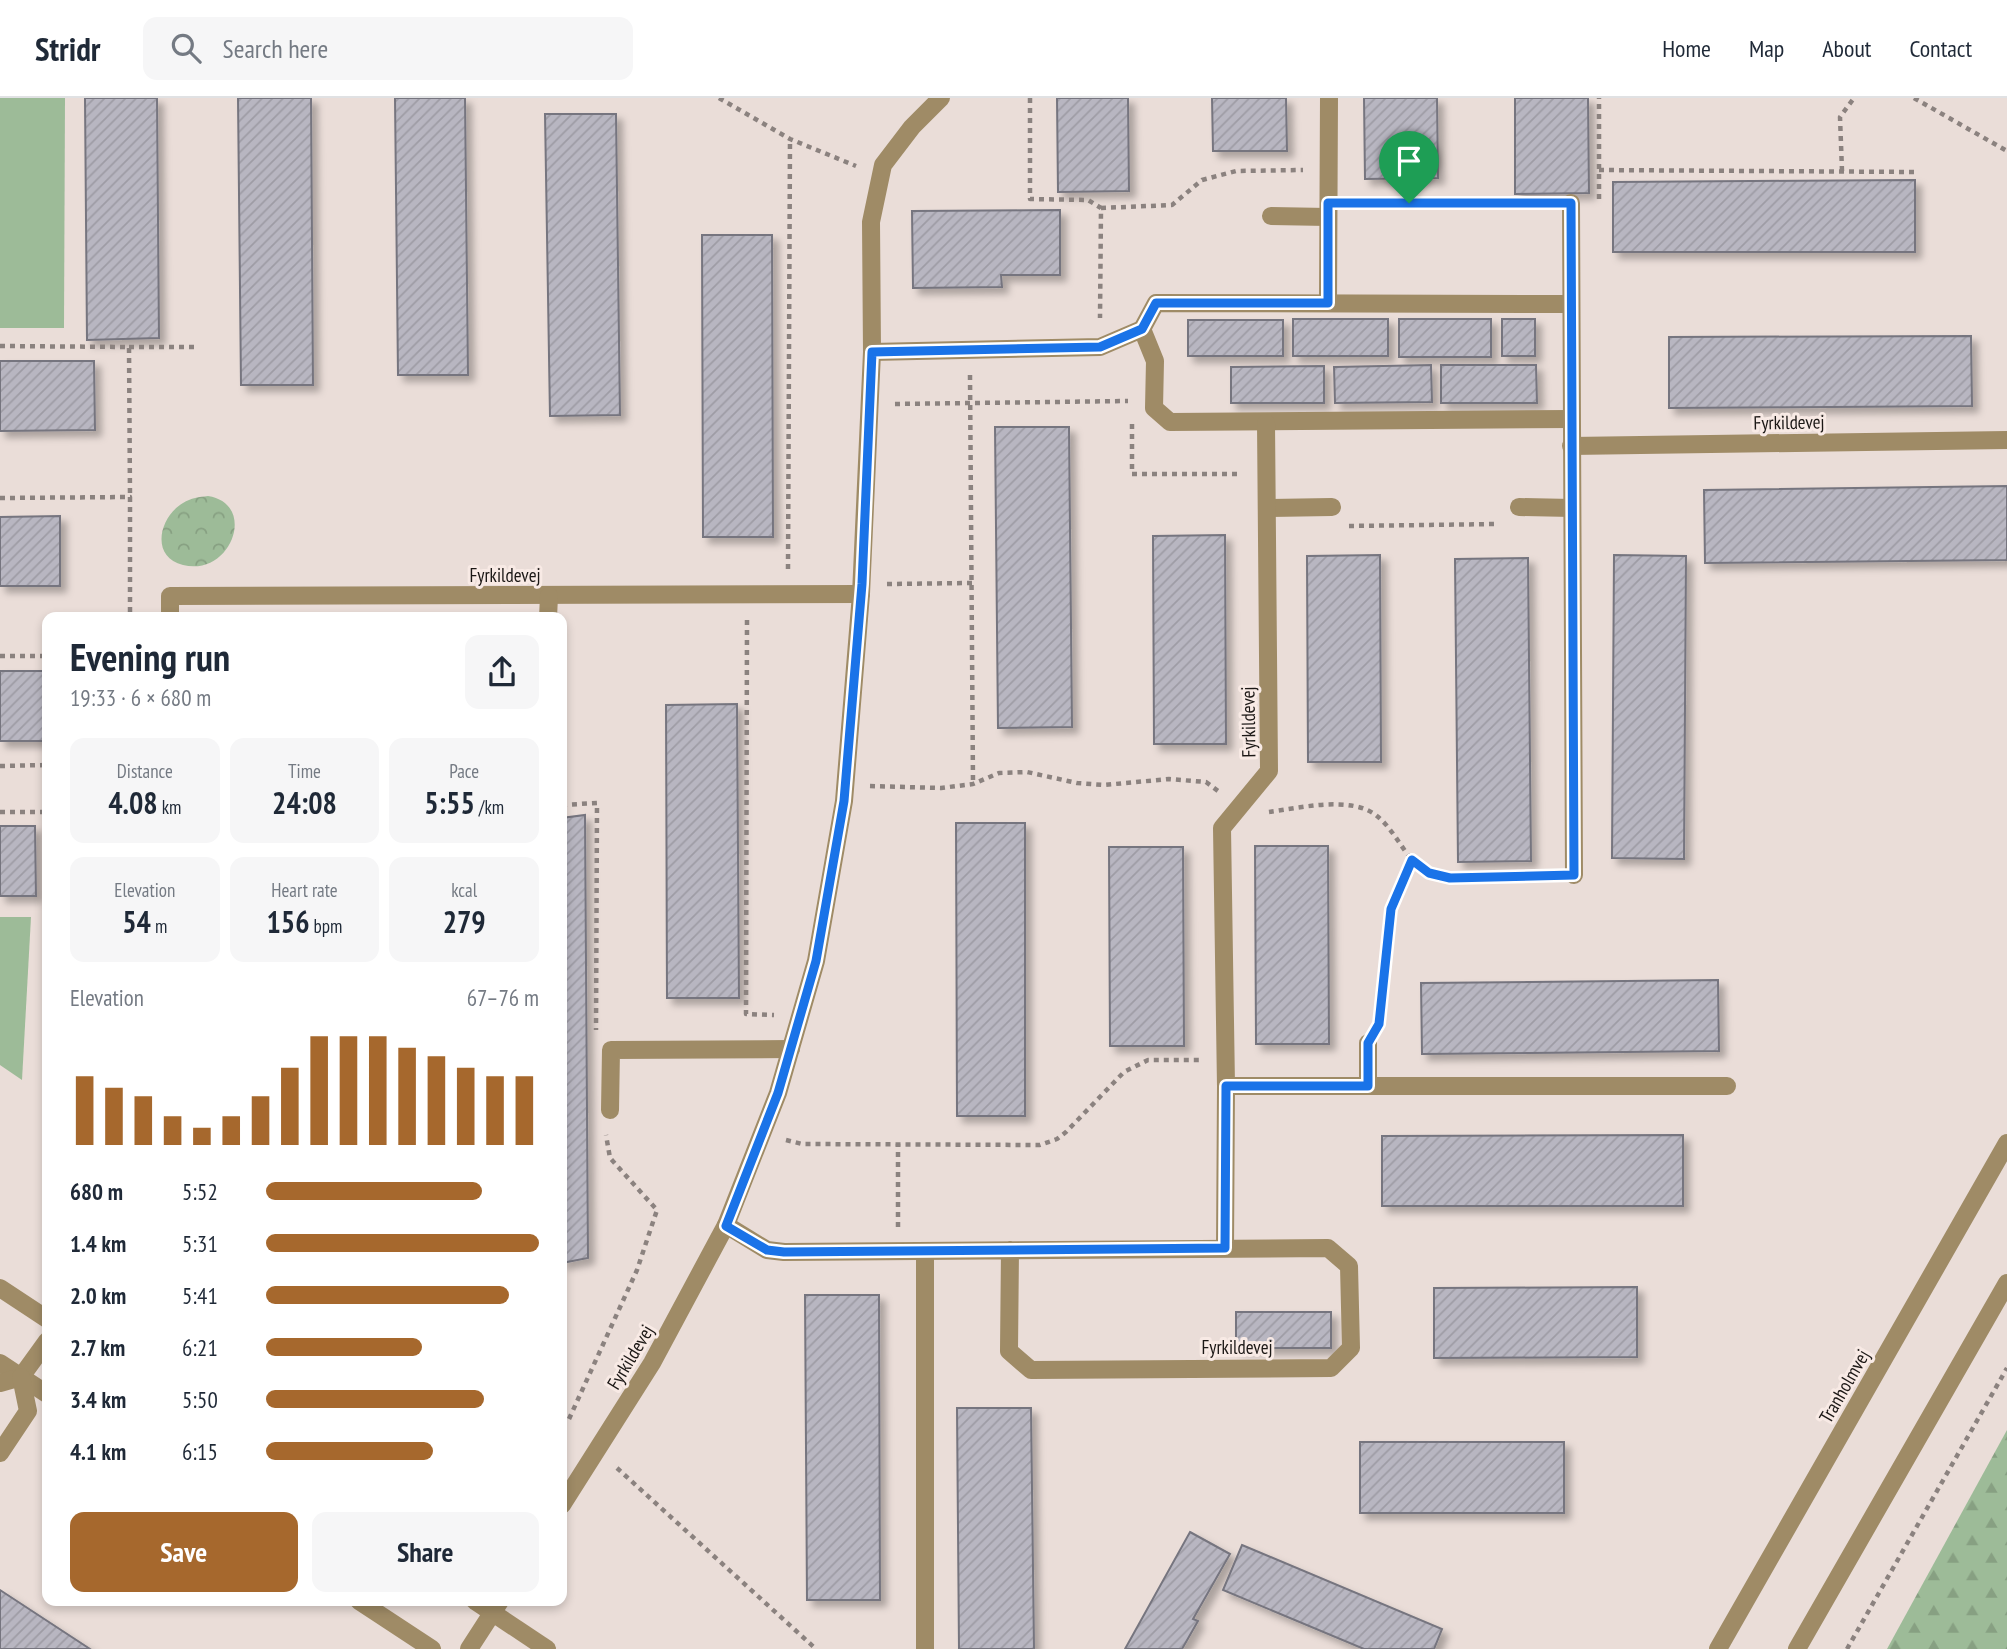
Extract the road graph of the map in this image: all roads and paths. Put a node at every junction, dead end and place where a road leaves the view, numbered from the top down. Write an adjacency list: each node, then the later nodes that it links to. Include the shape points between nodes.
1 (719, 98): 8 (path)
2 (940, 98): 14 (street, Fyrkildevej, via 883,164)
3 (1030, 98): 16 (path, via 1030,199 1088,200)
4 (1329, 98): 10 (street)
5 (1600, 98): 11 (path)
6 (1854, 98): 12 (path, via 1840,117)
7 (1914, 98): 9 (path)
8 (790, 139): 14 (path); 48 (path)
9 (2007, 151)
10 (1328, 169): 16 (path, via 1236,171 1202,180 1172,205); 17 (street)
11 (1599, 170): 12 (path); 15 (path, via 1599,201)
12 (1842, 171): 13 (path)
13 (1916, 172)
14 (881, 176): 27 (street, Fyrkildevej, via 871,222)
15 (1571, 203): 17 (path); 20 (street)
16 (1101, 208): 25 (path)
17 (1328, 210): 18 (street); 19 (street)
18 (1271, 216)
19 (1328, 303): 20 (street); 21 (street, via 1156,303)
20 (1570, 304): 32 (street)
21 (1142, 329): 25 (street); 33 (street, via 1155,361 1154,408 1170,422)
22 (0, 346): 23 (path)
23 (129, 347): 24 (path); 37 (path)
24 (200, 347)
25 (1100, 347): 26 (street)
26 (970, 351): 27 (street); 29 (path)
27 (872, 352): 30 (street, Fyrkildevej)
28 (1132, 401): 29 (path)
29 (971, 402): 30 (path); 45 (path)
30 (870, 404): 46 (street, Fyrkildevej)
31 (1132, 413): 36 (path, via 1132,474 1240,472)
32 (1571, 419): 33 (street); 35 (street)
33 (1266, 423): 41 (street, Fyrkildevej)
34 (2007, 440): 35 (street, Fyrkildevej)
35 (1572, 446): 42 (street)
36 (1240, 486)
37 (130, 496): 38 (path); 50 (path)
38 (0, 498)
39 (1332, 506): 41 (street)
40 (1519, 506): 42 (street)
41 (1266, 508): 60 (street, Fyrkildevej, via 1269,771)
42 (1572, 508): 64 (street)
43 (1503, 524): 44 (path)
44 (1336, 526)
45 (972, 583): 46 (path); 57 (path)
46 (861, 589): 48 (street, Fyrkildevej); 58 (street, Fyrkildevej)
47 (747, 594): 48 (street, Fyrkildevej); 49 (street, Fyrkildevej); 65 (path)
48 (788, 594)
49 (549, 596): 51 (street, Fyrkildevej, via 170,596); 52 (street)
50 (130, 612)
51 (170, 612)
52 (548, 612)
53 (0, 656): 54 (path)
54 (42, 656)
55 (42, 765): 56 (path)
56 (0, 766)
57 (974, 784): 58 (path); 60 (path, via 999,774 1027,772 1104,785 1170,779 1206,782)
58 (845, 786): 67 (street, Fyrkildevej, via 816,961)
59 (567, 805): 68 (path, via 597,803 596,1030)
60 (1239, 807): 63 (path, via 1258,813 1340,803 1354,807 1377,816); 69 (street, Fyrkildevej, via 1222,828)
61 (0, 812): 62 (path)
62 (42, 812)
63 (1412, 860): 64 (path, via 1429,873 1450,878); 66 (path, via 1391,909 1379,1024)
64 (1574, 875)
65 (746, 1014)
66 (1368, 1043): 71 (street)
67 (791, 1049): 68 (street); 74 (street, Fyrkildevej)
68 (611, 1050): 73 (street)
69 (1226, 1059): 70 (street, Fyrkildevej); 76 (path, via 1148,1060 1125,1072 1066,1132 1041,1145)
70 (1226, 1086): 71 (street); 78 (street, Fyrkildevej)
71 (1368, 1086): 72 (street)
72 (1727, 1086)
73 (610, 1110): 91 (path, via 606,1139 610,1158 657,1210 637,1270)
74 (762, 1134): 76 (path, via 802,1143); 77 (street, Fyrkildevej)
75 (2007, 1143): 102 (street, Tranholmvej)
76 (898, 1144): 80 (path)
77 (726, 1226): 80 (street, Fyrkildevej, via 767,1250); 92 (street, Fyrkildevej, via 652,1363)
78 (1225, 1248): 79 (street, Fyrkildevej); 79 (street, Fyrkildevej, via 1328,1248 1349,1266 1351,1348 1331,1368 1031,1370 1009,1351)
79 (1010, 1250): 81 (street, Fyrkildevej)
80 (897, 1251): 81 (street, Fyrkildevej)
81 (925, 1251): 101 (street)
82 (2007, 1283): 103 (street)
83 (0, 1288): 84 (street)
84 (42, 1316)
85 (42, 1348): 88 (street)
86 (0, 1363): 88 (street)
87 (2007, 1368): 104 (path)
88 (21, 1377): 89 (street); 90 (street); 93 (street, via 28,1410)
89 (0, 1383)
90 (42, 1391)
91 (569, 1419)
92 (597, 1450): 94 (street, Fyrkildevej); 100 (path)
93 (0, 1453)
94 (567, 1497)
95 (367, 1606): 97 (street)
96 (497, 1607): 98 (street); 99 (street)
97 (432, 1649)
98 (469, 1649)
99 (547, 1649)
100 (816, 1649)
101 (925, 1649)
102 (1718, 1649)
103 (1797, 1649)
104 (1847, 1649)

